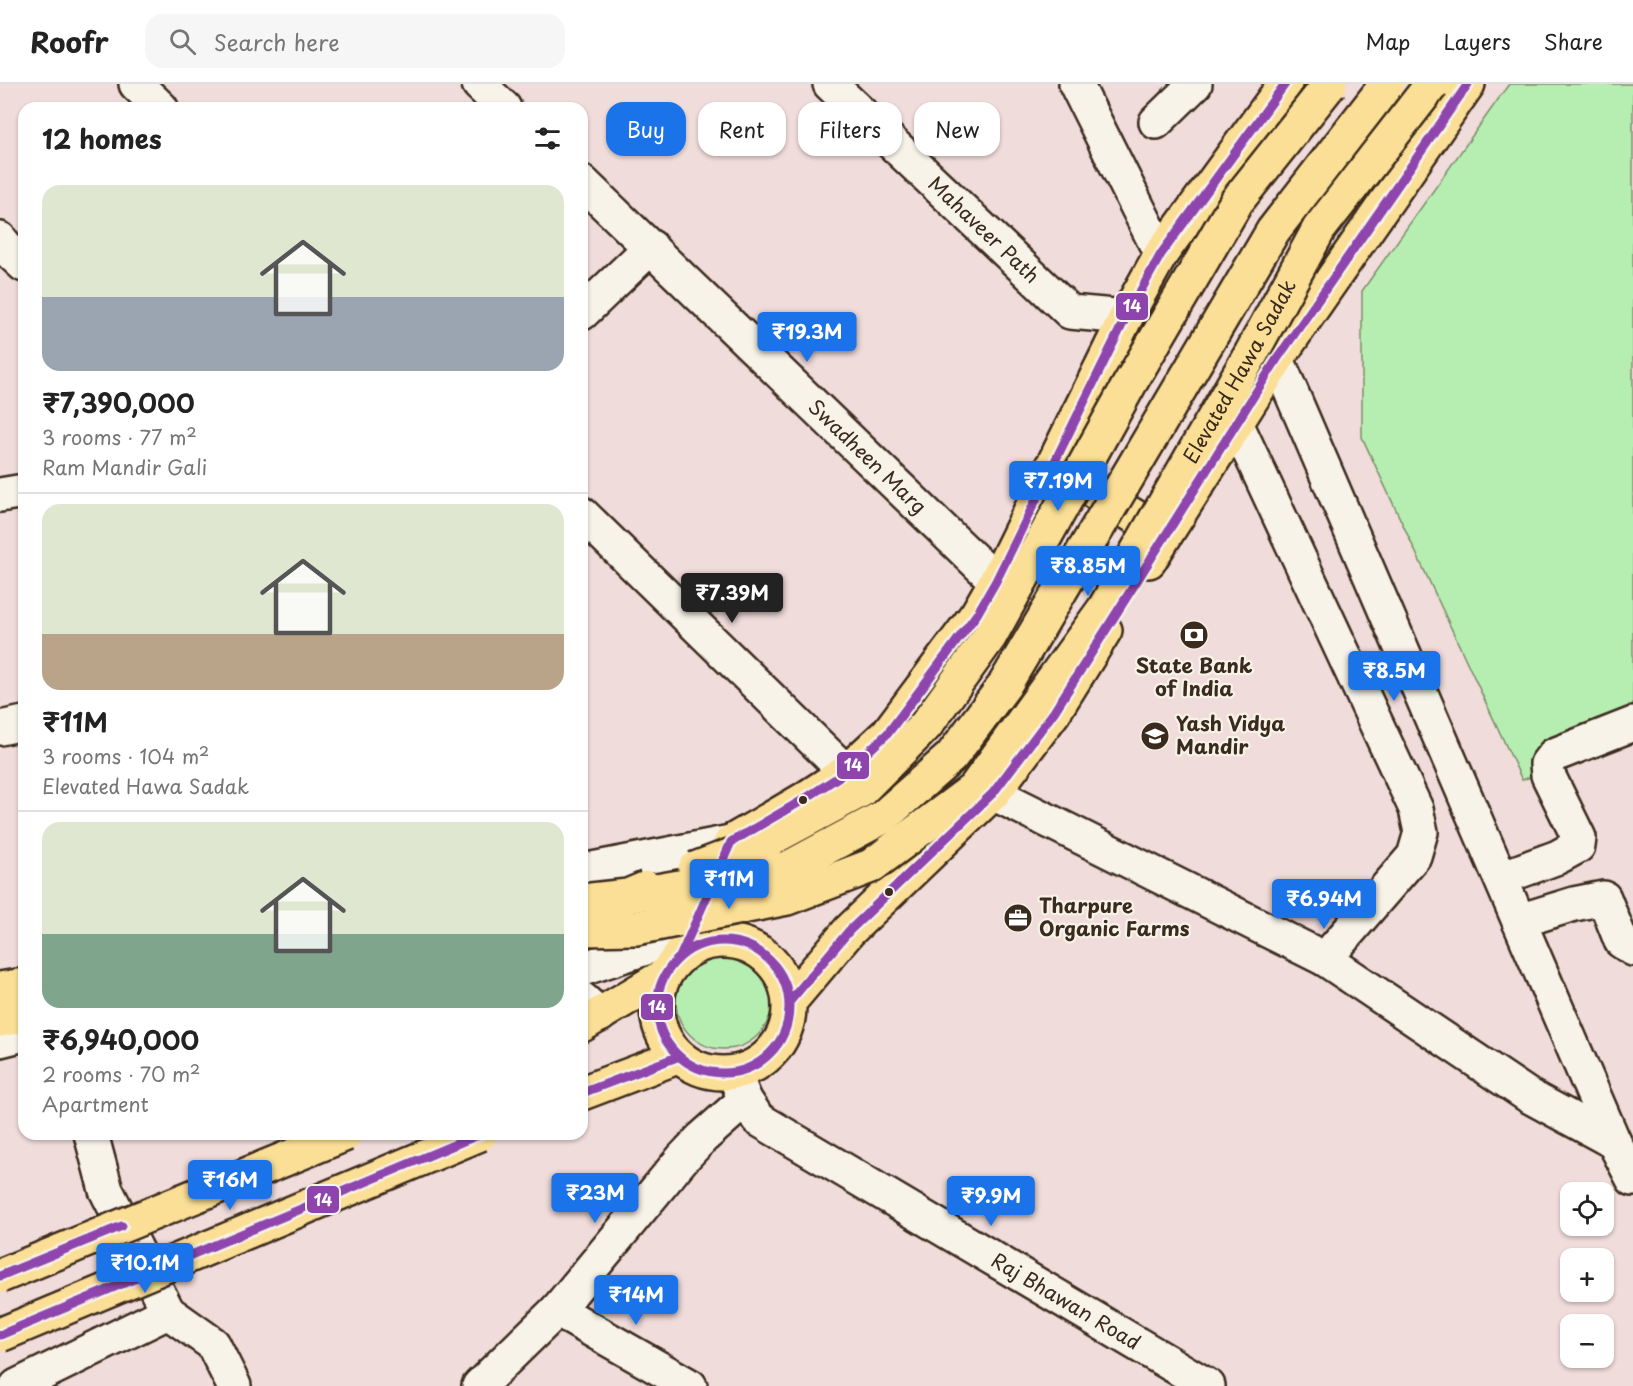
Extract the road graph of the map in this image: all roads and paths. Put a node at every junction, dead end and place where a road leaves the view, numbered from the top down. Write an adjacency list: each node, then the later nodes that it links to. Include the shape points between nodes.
1 (136, 84): 11 (street)
2 (479, 84): 12 (street)
3 (830, 84): 20 (street, Mahaveer Path, via 1070,312)
4 (1076, 84): 17 (street)
5 (1195, 84): 13 (street)
6 (1285, 84): 17 (main road)
7 (1330, 84): 37 (main road, bridge, via 1237,201 1129,385 990,636 926,725 860,791 761,844)
8 (1387, 84): 37 (main road, bridge, via 1274,231 1004,686 951,757 883,817 788,868)
9 (1432, 84): 40 (main road, Elevated Hawa Sadak, bridge, via 1319,229 1104,609 974,789 871,866 787,898 636,928)
10 (1468, 84): 21 (main road)
11 (155, 102)
12 (498, 102)
13 (1156, 122)
14 (588, 188): 16 (street, Swadheen Marg)
15 (0, 239): 18 (street)
16 (651, 247): 19 (street); 28 (street, Swadheen Marg)
17 (1161, 254): 20 (main road)
18 (18, 260)
19 (588, 307)
20 (1126, 318): 23 (main road)
21 (1277, 359): 22 (main road); 36 (street)
22 (1236, 423): 27 (main road); 43 (street, via 1416,809 1421,832 1414,856)
23 (1052, 466): 27 (main road); 28 (main road)
24 (18, 492): 25 (street)
25 (0, 495)
26 (588, 520): 32 (street)
27 (1165, 535): 33 (main road, via 1054,712)
28 (996, 581): 32 (main road, via 977,614 888,733)
29 (18, 724): 31 (street)
30 (1633, 724): 36 (street, via 1554,755 1547,764 1548,775 1579,838 1578,846)
31 (0, 728)
32 (846, 772): 34 (main road)
33 (993, 793): 43 (street); 49 (main road, via 849,931)
34 (731, 842): 35 (street); 42 (main road)
35 (588, 870)
36 (1501, 878): 39 (street)
37 (628, 896): 38 (main road, bridge)
38 (588, 900)
39 (1519, 921): 41 (street, via 1604,898 1622,940); 61 (street)
40 (588, 929)
41 (1633, 949)
42 (678, 956): 44 (street); 49 (main road, via 713,941 735,942 755,949 772,962 784,980); 50 (main road); 55 (main road, via 656,998 657,1020 664,1040)
43 (1325, 959): 61 (street, via 1529,1096)
44 (588, 968)
45 (18, 974): 46 (street)
46 (0, 978)
47 (18, 986): 48 (main road)
48 (0, 989)
49 (790, 1001): 56 (main road, via 781,1039)
50 (588, 1013)
51 (18, 1016): 52 (main road)
52 (0, 1020)
53 (18, 1036): 54 (street)
54 (0, 1040)
55 (677, 1057): 56 (main road); 57 (main road)
56 (739, 1086): 64 (street, via 702,1138); 71 (street, Raj Bhawan Road, via 758,1119)
57 (588, 1091)
58 (93, 1140): 65 (street, via 106,1190)
59 (331, 1140): 63 (main road, bridge)
60 (466, 1140): 66 (main road, bridge)
61 (1614, 1142): 62 (street)
62 (1633, 1179)
63 (0, 1276)
64 (557, 1310): 69 (street); 70 (street)
65 (168, 1312): 67 (street); 68 (street, via 213,1344)
66 (0, 1335)
67 (17, 1386)
68 (234, 1386)
69 (479, 1386)
70 (690, 1386)
71 (1208, 1386)

